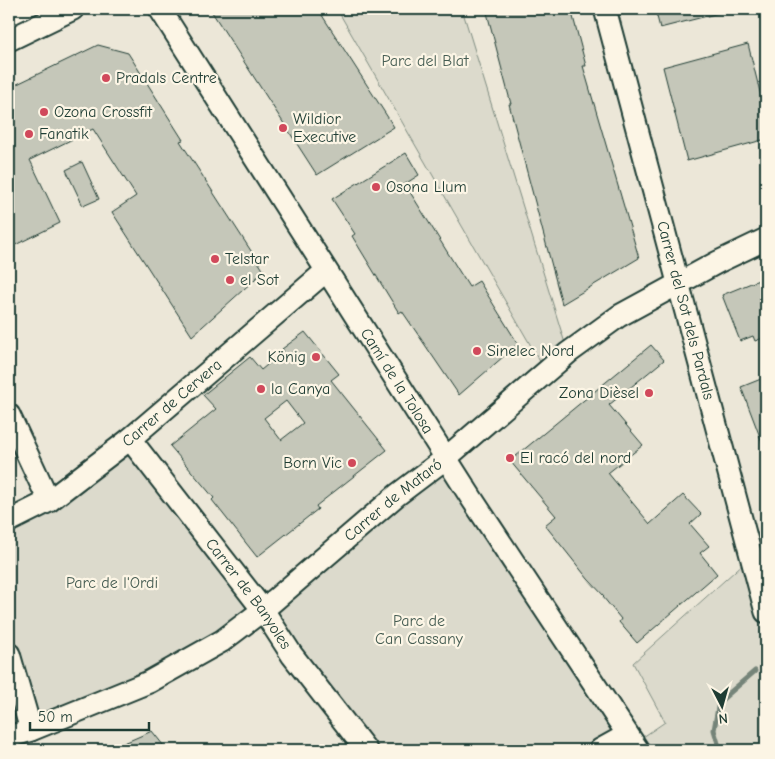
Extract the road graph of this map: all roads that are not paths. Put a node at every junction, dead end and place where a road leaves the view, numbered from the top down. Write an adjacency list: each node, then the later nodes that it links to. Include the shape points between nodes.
1 (73, 9): 4 (street)
2 (160, 9): 6 (street, Camí de la Tolosa)
3 (605, 9): 7 (street, Carrer del Sot dels Pardals)
4 (9, 40)
5 (766, 240): 7 (street, Carrer de Mataró)
6 (326, 270): 9 (street, Carrer de Cervera); 10 (street, Camí de la Tolosa)
7 (679, 283): 10 (street, Carrer de Mataró, via 619,316 568,353); 14 (street, Carrer del Sot dels Pardals)
8 (9, 415): 11 (street)
9 (130, 438): 11 (street, Carrer de Cervera); 13 (street, Carrer de Banyoles)
10 (446, 458): 13 (street, Carrer de Mataró, via 397,495); 17 (street, Camí de la Tolosa)
11 (49, 501): 12 (street, Carrer de Cervera)
12 (9, 521)
13 (263, 610): 16 (street, Carrer de Mataró, via 222,641 149,682); 18 (street, Carrer de Banyoles, via 292,655)
14 (766, 612)
15 (9, 654): 16 (street)
16 (20, 738)
17 (632, 742): 19 (street)
18 (366, 750)
19 (600, 750)

